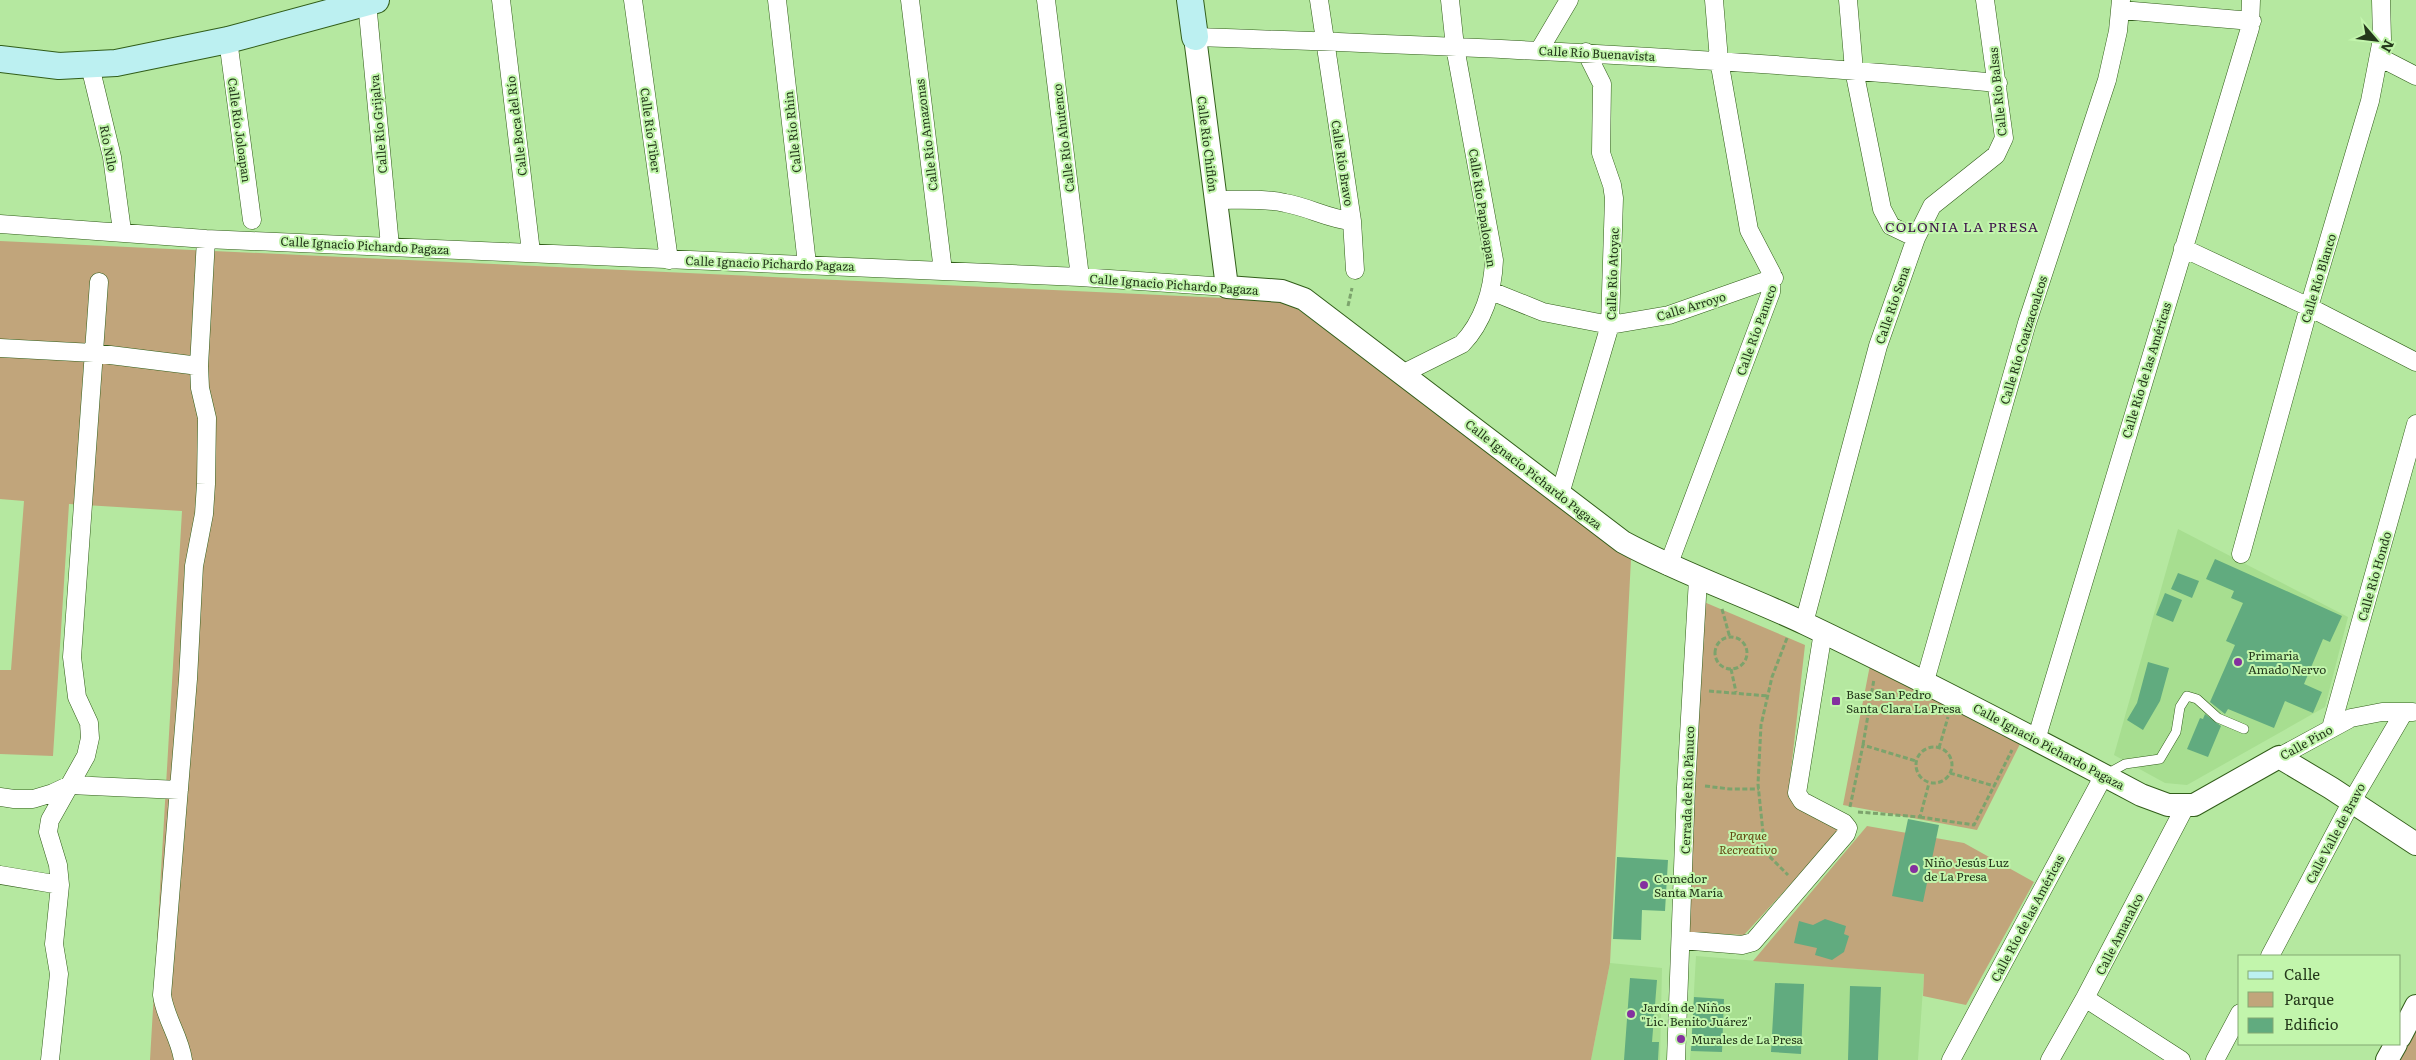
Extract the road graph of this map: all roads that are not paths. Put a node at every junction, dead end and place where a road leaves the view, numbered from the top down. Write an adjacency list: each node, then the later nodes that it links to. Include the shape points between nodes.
1 (501, 0): 40 (street, Calle Boca del Río)
2 (633, 0): 41 (street, Calle Río Tiber)
3 (777, 0): 42 (street, Calle Río Rhin)
4 (910, 0): 44 (street, Calle Río Amazonas)
5 (1046, 0): 45 (street, Calle Río Ahutenco)
6 (1190, 0): 18 (main road, Calle Río Chiflón)
7 (1319, 0): 20 (street, Calle Río Bravo)
8 (1450, 0): 21 (street, Calle Río Papaloapan)
9 (1569, 0): 22 (street)
10 (1714, 0): 26 (street, Calle Río Panuco)
11 (1848, 0): 28 (street)
12 (1985, 0): 30 (street, Calle Río Balsas)
13 (2251, 0): 17 (street, Calle Río de las Américas)
14 (2380, 0): 24 (street, Calle Río Blanco, via 2382,39)
15 (372, 1): 19 (main road); 38 (street, Calle Río Grijalva)
16 (2121, 5): 17 (street); 63 (street, Calle Río Coatzacoalcos, via 2106,80 2027,323)
17 (2252, 21): 39 (street, Calle Río de las Américas)
18 (1195, 37): 20 (street, Calle Río Buenavista); 31 (street, Calle Río Chiflón)
19 (228, 40): 27 (main road); 32 (street, Calle Río Joloapan)
20 (1324, 41): 21 (street, Calle Río Buenavista); 33 (street, Calle Río Bravo)
21 (1455, 47): 22 (street, Calle Río Buenavista); 49 (street, Calle Río Papaloapan, via 1494,260)
22 (1540, 50): 23 (street, Calle Río Buenavista)
23 (1586, 52): 26 (street, Calle Río Buenavista); 51 (street, Calle Río Atoyac, via 1602,84 1601,153 1614,198)
24 (2379, 57): 29 (street); 50 (street, Calle Río Blanco, via 2358,148)
25 (0, 59): 27 (main road)
26 (1720, 60): 28 (street, Calle Río Buenavista); 46 (street, Calle Río Panuco, via 1749,230)
27 (90, 66): 35 (street, Río Nilo, via 112,157)
28 (1854, 70): 30 (street, Calle Río Buenavista); 36 (street, via 1882,209 1892,226)
29 (2416, 76)
30 (1998, 84): 36 (street, Calle Río Balsas, via 2003,129 2001,146 1988,162 1932,206)
31 (1216, 200): 33 (street, via 1266,199 1336,220); 48 (street, Calle Río Chiflón)
32 (252, 220)
33 (1352, 221): 43 (street, Calle Río Bravo)
34 (0, 224): 35 (street, Calle Ignacio Pichardo Pagaza)
35 (122, 231): 37 (street, Calle Ignacio Pichardo Pagaza)
36 (1916, 238): 62 (street, Calle Río Sena, via 1878,346)
37 (206, 239): 38 (street, Calle Ignacio Pichardo Pagaza); 55 (street)
38 (390, 246): 40 (street, Calle Ignacio Pichardo Pagaza)
39 (2183, 248): 50 (street); 67 (street, Calle Río de las Américas)
40 (531, 252): 41 (street, Calle Ignacio Pichardo Pagaza)
41 (669, 260): 42 (street, Calle Ignacio Pichardo Pagaza)
42 (807, 264): 44 (street, Calle Ignacio Pichardo Pagaza)
43 (1355, 270)
44 (943, 271): 45 (street, Calle Ignacio Pichardo Pagaza)
45 (1080, 277): 48 (street, Calle Ignacio Pichardo Pagaza)
46 (1774, 278): 51 (street, Calle Arroyo, via 1669,315); 60 (street, Calle Río Panuco)
47 (99, 282): 53 (street)
48 (1227, 287): 56 (street, Calle Ignacio Pichardo Pagaza, via 1291,294 1304,299)
49 (1491, 291): 51 (street, Calle Arroyo, via 1543,312); 56 (street, Calle Río Papaloapan, via 1462,344)
50 (2309, 307): 54 (street); 59 (street, Calle Río Blanco)
51 (1610, 325): 58 (street, Calle Río Atoyac)
52 (0, 348): 53 (street)
53 (94, 353): 55 (street); 70 (street, via 72,657 77,697 89,723 90,738 86,756)
54 (2416, 362)
55 (199, 366): 71 (street, via 207,418 206,484 194,566)
56 (1404, 373): 58 (street, Calle Ignacio Pichardo Pagaza)
57 (2416, 424): 65 (street, Calle Río Hondo)
58 (1560, 494): 60 (street, Calle Ignacio Pichardo Pagaza, via 1623,542)
59 (2241, 554)
60 (1668, 566): 61 (street, Calle Ignacio Pichardo Pagaza)
61 (1698, 579): 62 (street, Calle Ignacio Pichardo Pagaza); 78 (street, Cerrada de Río Pánuco, via 1686,786)
62 (1807, 625): 63 (street, Calle Ignacio Pichardo Pagaza); 78 (street, Calle Río Sena, via 1798,796 1844,823 1848,828 1846,834 1748,944)
63 (1925, 681): 67 (street, Calle Ignacio Pichardo Pagaza)
64 (2410, 712): 65 (street, Calle Pino, via 2364,714); 73 (street, Calle Valle de Bravo)
65 (2332, 728): 68 (street, Calle Pino)
66 (2244, 729): 69 (lane, via 2218,718 2187,696 2180,707 2176,732 2160,759 2125,764)
67 (2036, 740): 69 (street, Calle Ignacio Pichardo Pagaza)
68 (2279, 757): 73 (street); 74 (street, Calle Pino)
69 (2104, 775): 74 (street, Calle Ignacio Pichardo Pagaza, via 2168,805); 88 (street, Calle Río de las Américas)
70 (70, 785): 71 (street); 72 (street, via 33,799); 77 (street, via 50,820 48,832)
71 (178, 790): 86 (street, via 162,995 164,1010)
72 (0, 797)
73 (2352, 801): 75 (street); 79 (street, Calle Valle de Bravo)
74 (2194, 804): 80 (street, Calle Amanalco)
75 (2416, 844)
76 (0, 875): 77 (street)
77 (60, 885): 85 (street, via 54,944 59,974)
78 (1682, 940): 87 (street, Cerrada de Río Pánuco)
79 (2271, 955)
80 (2086, 998): 89 (street, Calle Amanalco); 90 (street)
81 (2416, 1006): 83 (street)
82 (2238, 1018): 91 (street)
83 (2401, 1035)
84 (2395, 1045): 92 (street)
85 (50, 1060)
86 (183, 1060)
87 (1676, 1060)
88 (1951, 1060)
89 (2050, 1060)
90 (2181, 1060)
91 (2215, 1060)
92 (2387, 1060)

